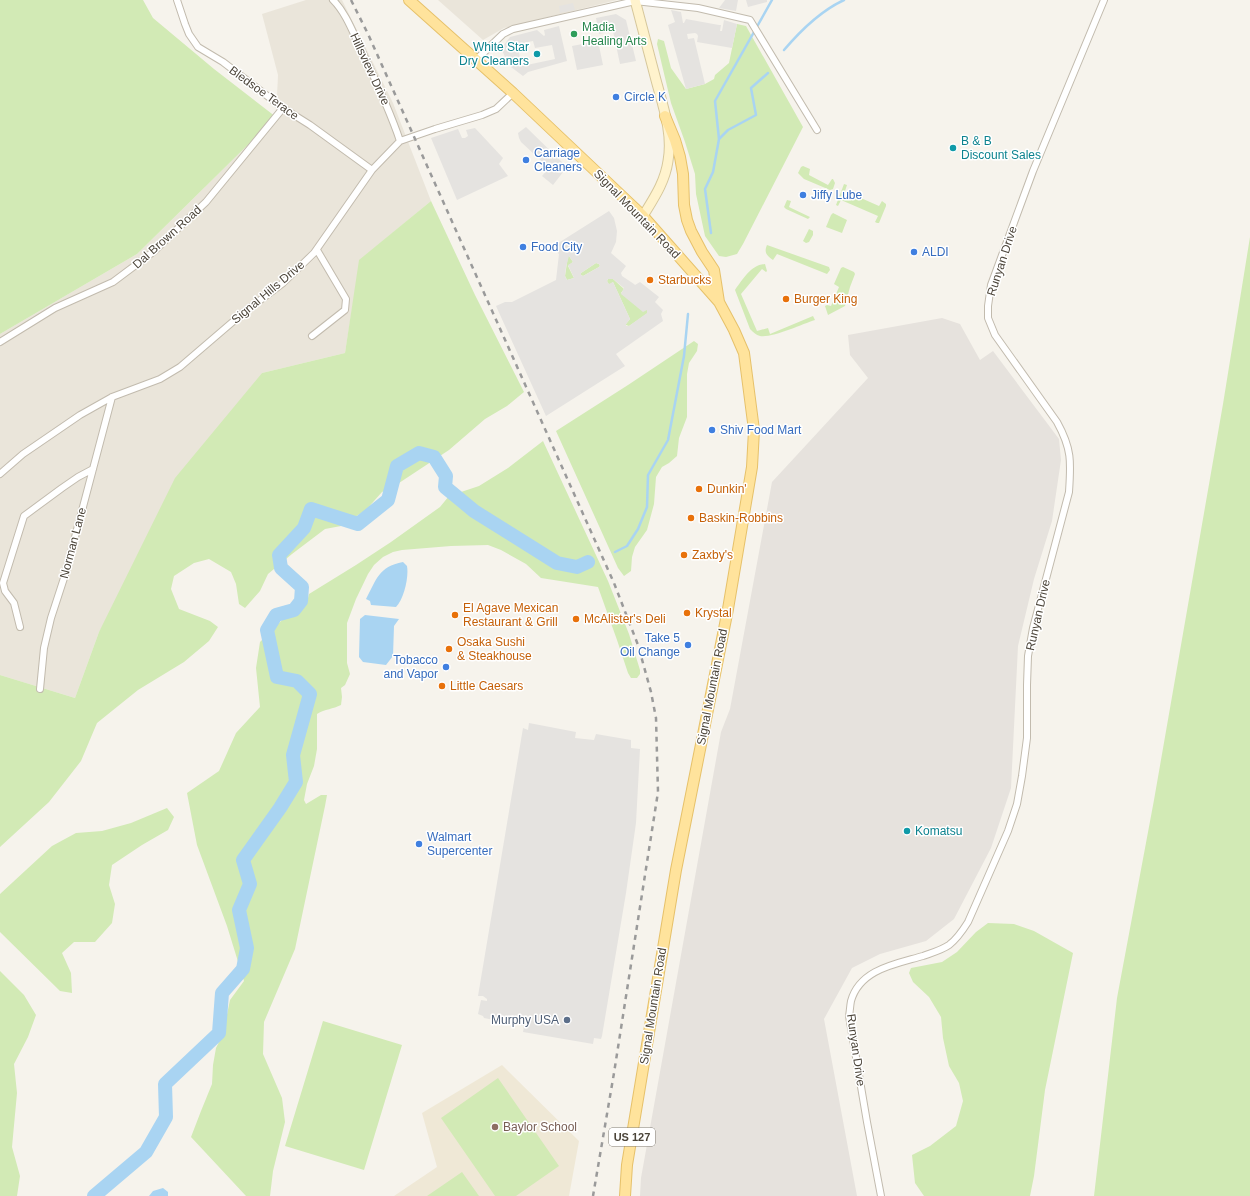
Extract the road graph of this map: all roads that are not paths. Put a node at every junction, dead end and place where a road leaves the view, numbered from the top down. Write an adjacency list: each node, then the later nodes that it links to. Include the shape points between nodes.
1 (178, 0): 8 (street, Bledsoe Terace, via 189,34 198,47 223,62)
2 (333, 0): 11 (street, Hillsview Drive, via 351,28 389,110)
3 (409, 0): 6 (main road, Signal Mountain Road / US 127)
4 (635, 0): 6 (street, via 513,29 503,34); 9 (main road); 10 (street, via 698,8 750,20)
5 (1104, 0): 24 (street, Runyan Drive, via 1033,171 991,285 988,306 988,318 995,336 1057,422 1066,438 1070,456 1068,492 1028,656 1027,738 1017,804 1008,831 968,922 960,933 948,946 931,954 876,971 861,983 851,1002 850,1016)
6 (476, 60): 7 (main road, Signal Mountain Road / US 127)
7 (513, 93): 11 (street, Signal Hills Drive, via 496,109 482,115); 13 (main road, Signal Mountain Road / US 127)
8 (283, 108): 12 (street, Bledsoe Terace); 17 (street, Dal Brown Road, via 206,202 153,252 113,282 55,308)
9 (666, 116): 13 (main road, via 669,160 665,178); 15 (main road, via 680,157 684,205 691,231 714,270)
10 (817, 130)
11 (400, 141): 12 (street, Signal Hills Drive)
12 (372, 170): 14 (street, Signal Hills Drive)
13 (643, 216): 15 (main road, Signal Mountain Road / US 127)
14 (317, 250): 16 (street, via 346,299 345,310); 18 (street, Signal Hills Drive, via 283,283 243,313 180,367 160,379)
15 (719, 302): 23 (main road, Signal Mountain Road / US 127, via 744,353 754,430 752,467 728,610 676,870 627,1165)
16 (312, 336)
17 (0, 342)
18 (112, 397): 19 (street, Norman Lane); 20 (street, Signal Hills Drive, via 29,449)
19 (94, 469): 21 (street, via 74,480 24,516 3,583 5,591 14,603); 22 (street, Norman Lane, via 49,626)
20 (0, 474)
21 (20, 627)
22 (40, 689)
23 (625, 1196)
24 (882, 1196)

